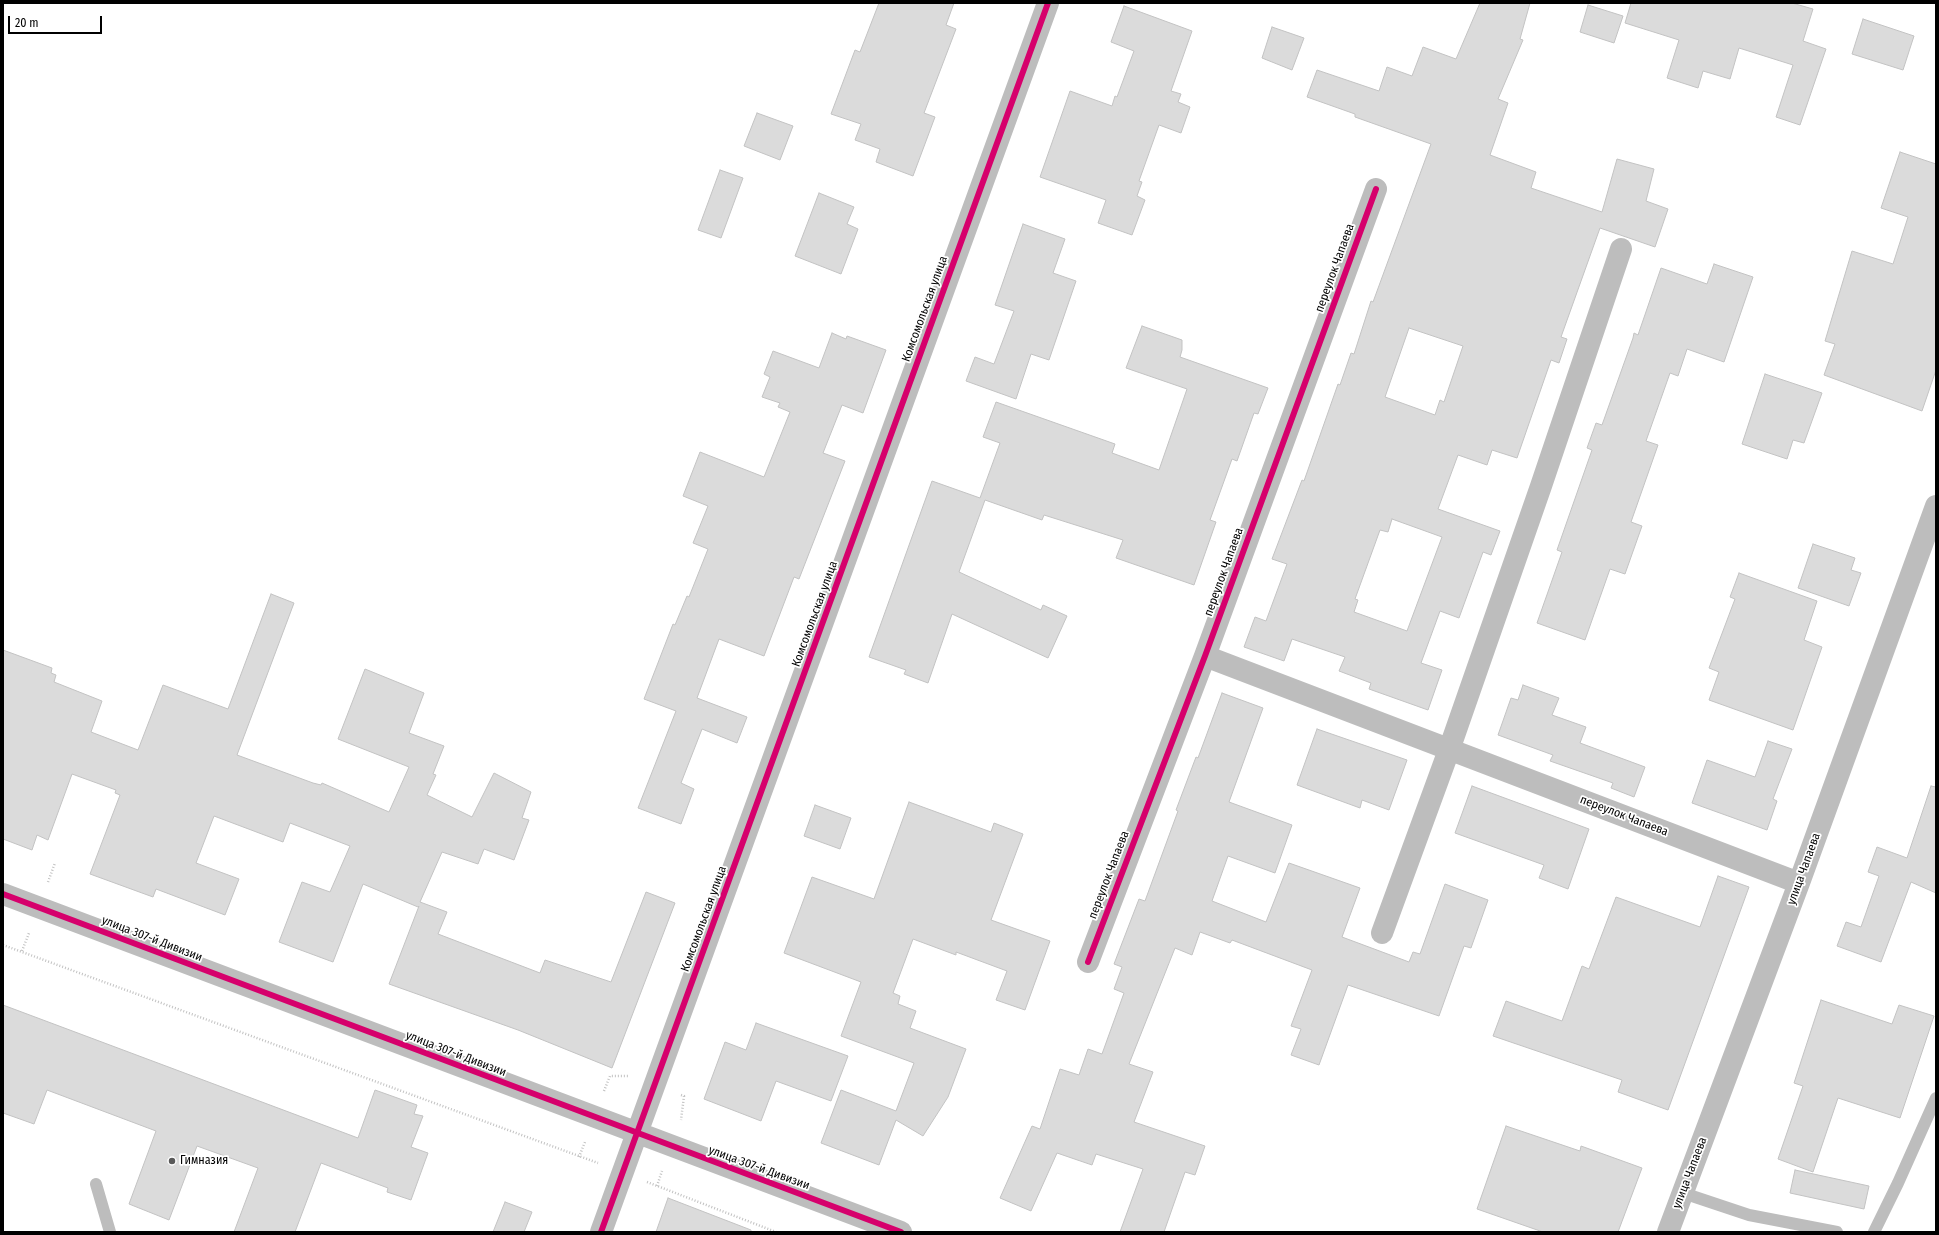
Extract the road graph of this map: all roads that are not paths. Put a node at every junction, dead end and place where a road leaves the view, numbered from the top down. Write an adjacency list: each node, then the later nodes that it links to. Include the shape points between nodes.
1 (1048, 3): 12 (street, Комсомольская улица)
2 (1376, 189): 5 (street, переулок Чапаева)
3 (1621, 249): 6 (street)
4 (1936, 506): 7 (street, улица Чапаева)
5 (1204, 656): 6 (street, переулок Чапаева); 10 (street, переулок Чапаева)
6 (1449, 750): 7 (street, переулок Чапаева); 9 (street)
7 (1799, 883): 14 (street, улица Чапаева)
8 (3, 894): 12 (street, улица 307-й Дивизии)
9 (1382, 933)
10 (1088, 962)
11 (1936, 1098): 20 (lane)
12 (637, 1134): 16 (street, Комсомольская улица); 17 (street, улица 307-й Дивизии)
13 (96, 1184): 15 (lane)
14 (1683, 1193): 18 (street, улица Чапаева); 19 (lane, via 1749,1215)
15 (110, 1232)
16 (601, 1232)
17 (901, 1232)
18 (1668, 1232)
19 (1837, 1232)
20 (1874, 1232)

